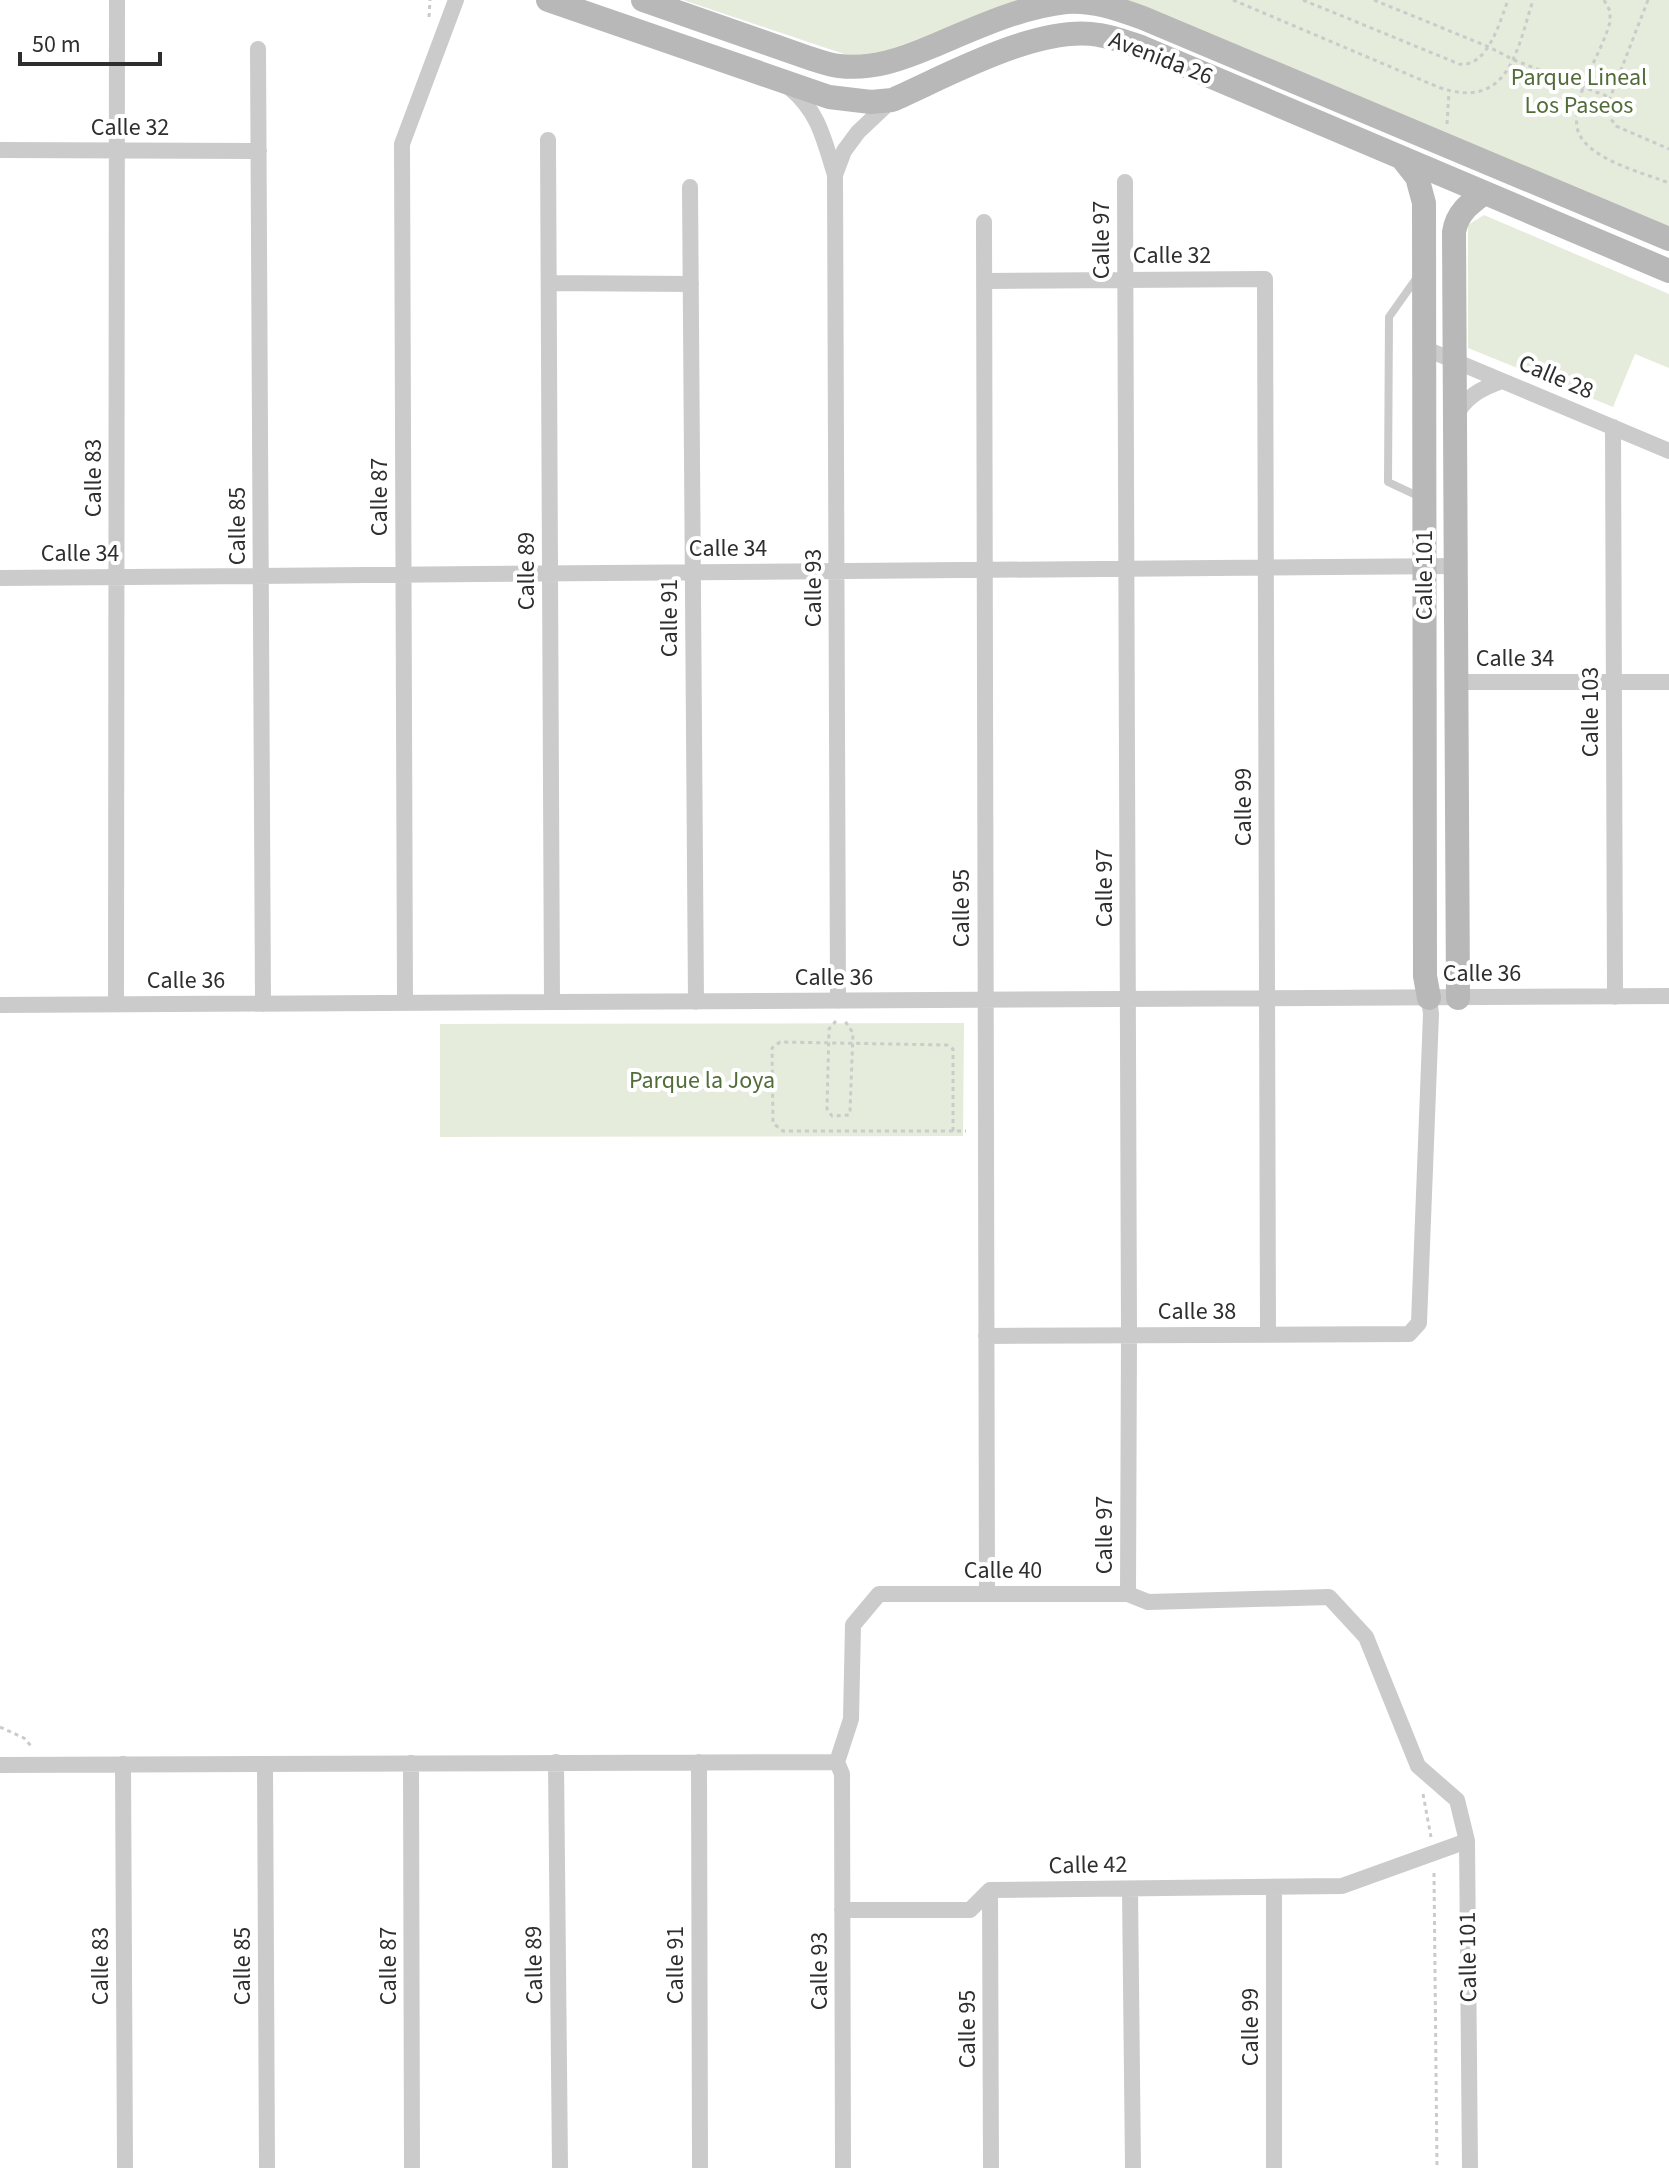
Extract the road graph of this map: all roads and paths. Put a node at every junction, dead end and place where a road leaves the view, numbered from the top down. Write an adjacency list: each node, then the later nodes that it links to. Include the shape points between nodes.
1 (117, 0): 24 (street, Calle 83)
2 (456, 0): 56 (street, Calle 87, via 402,144)
3 (548, 0): 15 (street, Avenida 26)
4 (643, 0): 33 (street, Avenida 26, via 809,58 855,67 892,62 1037,7 1102,4)
5 (1233, 0): 17 (path)
6 (1303, 0): 12 (path, via 1459,64 1474,62)
7 (1374, 0): 12 (path)
8 (1508, 0): 12 (path)
9 (1533, 0): 14 (path)
10 (1604, 0): 16 (path, via 1610,22)
11 (1648, 0): 18 (path)
12 (1489, 47): 14 (path)
13 (258, 49): 25 (street, Calle 85)
14 (1514, 60): 16 (path); 17 (path, via 1481,92)
15 (782, 81): 19 (street, Avenida 26, via 829,97); 27 (street, Calle 93, via 814,115)
16 (1583, 86): 18 (path); 29 (path, via 1577,128 1588,146)
17 (1449, 90): 20 (path)
18 (1609, 97): 22 (path, via 1609,116 1616,126)
19 (892, 100): 26 (street, Avenida 26, via 1010,48 1063,34 1098,35 1141,47); 27 (street, Calle 93, via 858,132)
20 (1447, 128)
21 (548, 140): 39 (street, Calle 89)
22 (1669, 149)
23 (0, 150): 24 (street, Calle 32)
24 (117, 151): 25 (street, Calle 32); 58 (street, Calle 83)
25 (259, 151): 57 (street, Calle 85)
26 (1402, 158): 31 (street, Avenida 26); 34 (street, Calle 101, via 1417,177 1424,203)
27 (835, 175): 53 (street, Calle 93)
28 (1125, 182): 37 (street, Calle 97)
29 (1669, 183)
30 (690, 187): 40 (street, Calle 91)
31 (1484, 193): 35 (street, Avenida 26); 42 (street, Calle 101, via 1455,224)
32 (984, 222): 38 (street, Calle 95)
33 (1669, 239)
34 (1424, 268): 41 (street, Calle 101); 47 (lane, via 1389,317 1388,482)
35 (1669, 271)
36 (1265, 279): 37 (street, Calle 32); 50 (street, Calle 99)
37 (1125, 280): 38 (street, Calle 32); 51 (street, Calle 97)
38 (984, 281): 52 (street, Calle 95)
39 (549, 283): 40 (street); 55 (street, Calle 89)
40 (691, 284): 54 (street, Calle 91)
41 (1424, 348): 42 (street, Calle 28); 47 (street, Calle 101)
42 (1455, 361): 43 (street, Calle 28); 44 (street, Calle 101)
43 (1502, 381): 44 (street, via 1482,388 1459,408); 45 (street, Calle 28)
44 (1455, 419): 48 (street, Calle 101)
45 (1613, 427): 46 (street, Calle 28); 61 (street, Calle 103)
46 (1669, 451)
47 (1424, 499): 49 (street, Calle 101)
48 (1456, 566): 49 (street, Calle 34); 60 (street, Calle 101)
49 (1425, 567): 50 (street, Calle 34); 65 (street, Calle 101)
50 (1266, 568): 51 (street, Calle 34); 68 (street, Calle 99)
51 (1126, 569): 52 (street, Calle 34); 67 (street, Calle 97)
52 (985, 570): 53 (street, Calle 34); 69 (street, Calle 95)
53 (837, 571): 54 (street, Calle 34); 70 (street, Calle 93)
54 (693, 572): 55 (street, Calle 34); 72 (street, Calle 91)
55 (550, 574): 56 (street, Calle 34); 71 (street, Calle 89)
56 (403, 575): 57 (street, Calle 34); 73 (street, Calle 87)
57 (261, 576): 58 (street, Calle 34); 75 (street, Calle 85)
58 (117, 577): 59 (street, Calle 34); 74 (street, Calle 83)
59 (0, 578)
60 (1456, 682): 61 (street, Calle 34); 66 (street, Calle 101)
61 (1614, 682): 62 (street, Calle 34); 64 (street, Calle 103)
62 (1669, 682)
63 (1669, 996): 64 (street, Calle 36)
64 (1615, 997): 66 (street, Calle 36)
65 (1429, 998): 66 (street, Calle 36); 68 (street, Calle 36); 83 (street, Calle 38, via 1419,1323 1409,1334)
66 (1458, 998)
67 (1128, 999): 68 (street, Calle 36); 69 (street, Calle 36); 84 (street, Calle 97)
68 (1267, 999): 83 (street, Calle 99)
69 (986, 1000): 70 (street, Calle 36); 85 (street, Calle 95)
70 (838, 1001): 72 (street, Calle 36)
71 (552, 1002): 72 (street, Calle 36); 73 (street, Calle 36)
72 (696, 1002)
73 (405, 1003): 75 (street, Calle 36)
74 (116, 1004): 75 (street, Calle 36); 76 (street, Calle 36)
75 (263, 1004)
76 (0, 1005)
77 (836, 1021): 79 (path)
78 (845, 1021): 80 (path, via 852,1028)
79 (828, 1043): 80 (path); 80 (path, via 827,1109 832,1116 849,1115); 81 (path, via 780,1042 772,1048 773,1123 783,1131)
80 (853, 1043): 81 (path, via 953,1049)
81 (953, 1131): 82 (path)
82 (966, 1131)
83 (1268, 1334): 84 (street, Calle 38)
84 (1129, 1335): 85 (street, Calle 38); 88 (street, Calle 97)
85 (986, 1336): 87 (street, Calle 95)
86 (879, 1594): 87 (street, Calle 40); 98 (street, Calle 93, via 853,1625 851,1719)
87 (987, 1594): 88 (street, Calle 40)
88 (1128, 1594): 97 (street, Calle 40, via 1148,1602 1329,1597 1366,1637)
89 (0, 1727): 90 (path, via 24,1738)
90 (36, 1755)
91 (556, 1762): 92 (street); 93 (street); 108 (street, Calle 89)
92 (699, 1762): 98 (street); 109 (street, Calle 91)
93 (411, 1763): 95 (street); 107 (street, Calle 87)
94 (123, 1764): 95 (street); 96 (street); 105 (street, Calle 83)
95 (265, 1764): 106 (street, Calle 85)
96 (0, 1765)
97 (1418, 1766): 99 (street, Calle 101, via 1457,1800); 100 (path)
98 (840, 1768): 104 (street, Calle 93)
99 (1467, 1841): 100 (street, Calle 42); 115 (street, Calle 101)
100 (1434, 1854): 101 (street, Calle 42, via 1342,1886); 114 (path)
101 (1274, 1887): 102 (street, Calle 42); 113 (street, Calle 99)
102 (1130, 1889): 103 (street, Calle 42); 112 (street)
103 (990, 1890): 104 (street, via 970,1910); 111 (street, Calle 95)
104 (842, 1910): 110 (street, Calle 93)
105 (125, 2168)
106 (267, 2168)
107 (412, 2168)
108 (560, 2168)
109 (700, 2168)
110 (843, 2168)
111 (991, 2168)
112 (1133, 2168)
113 (1274, 2168)
114 (1437, 2168)
115 (1470, 2168)

